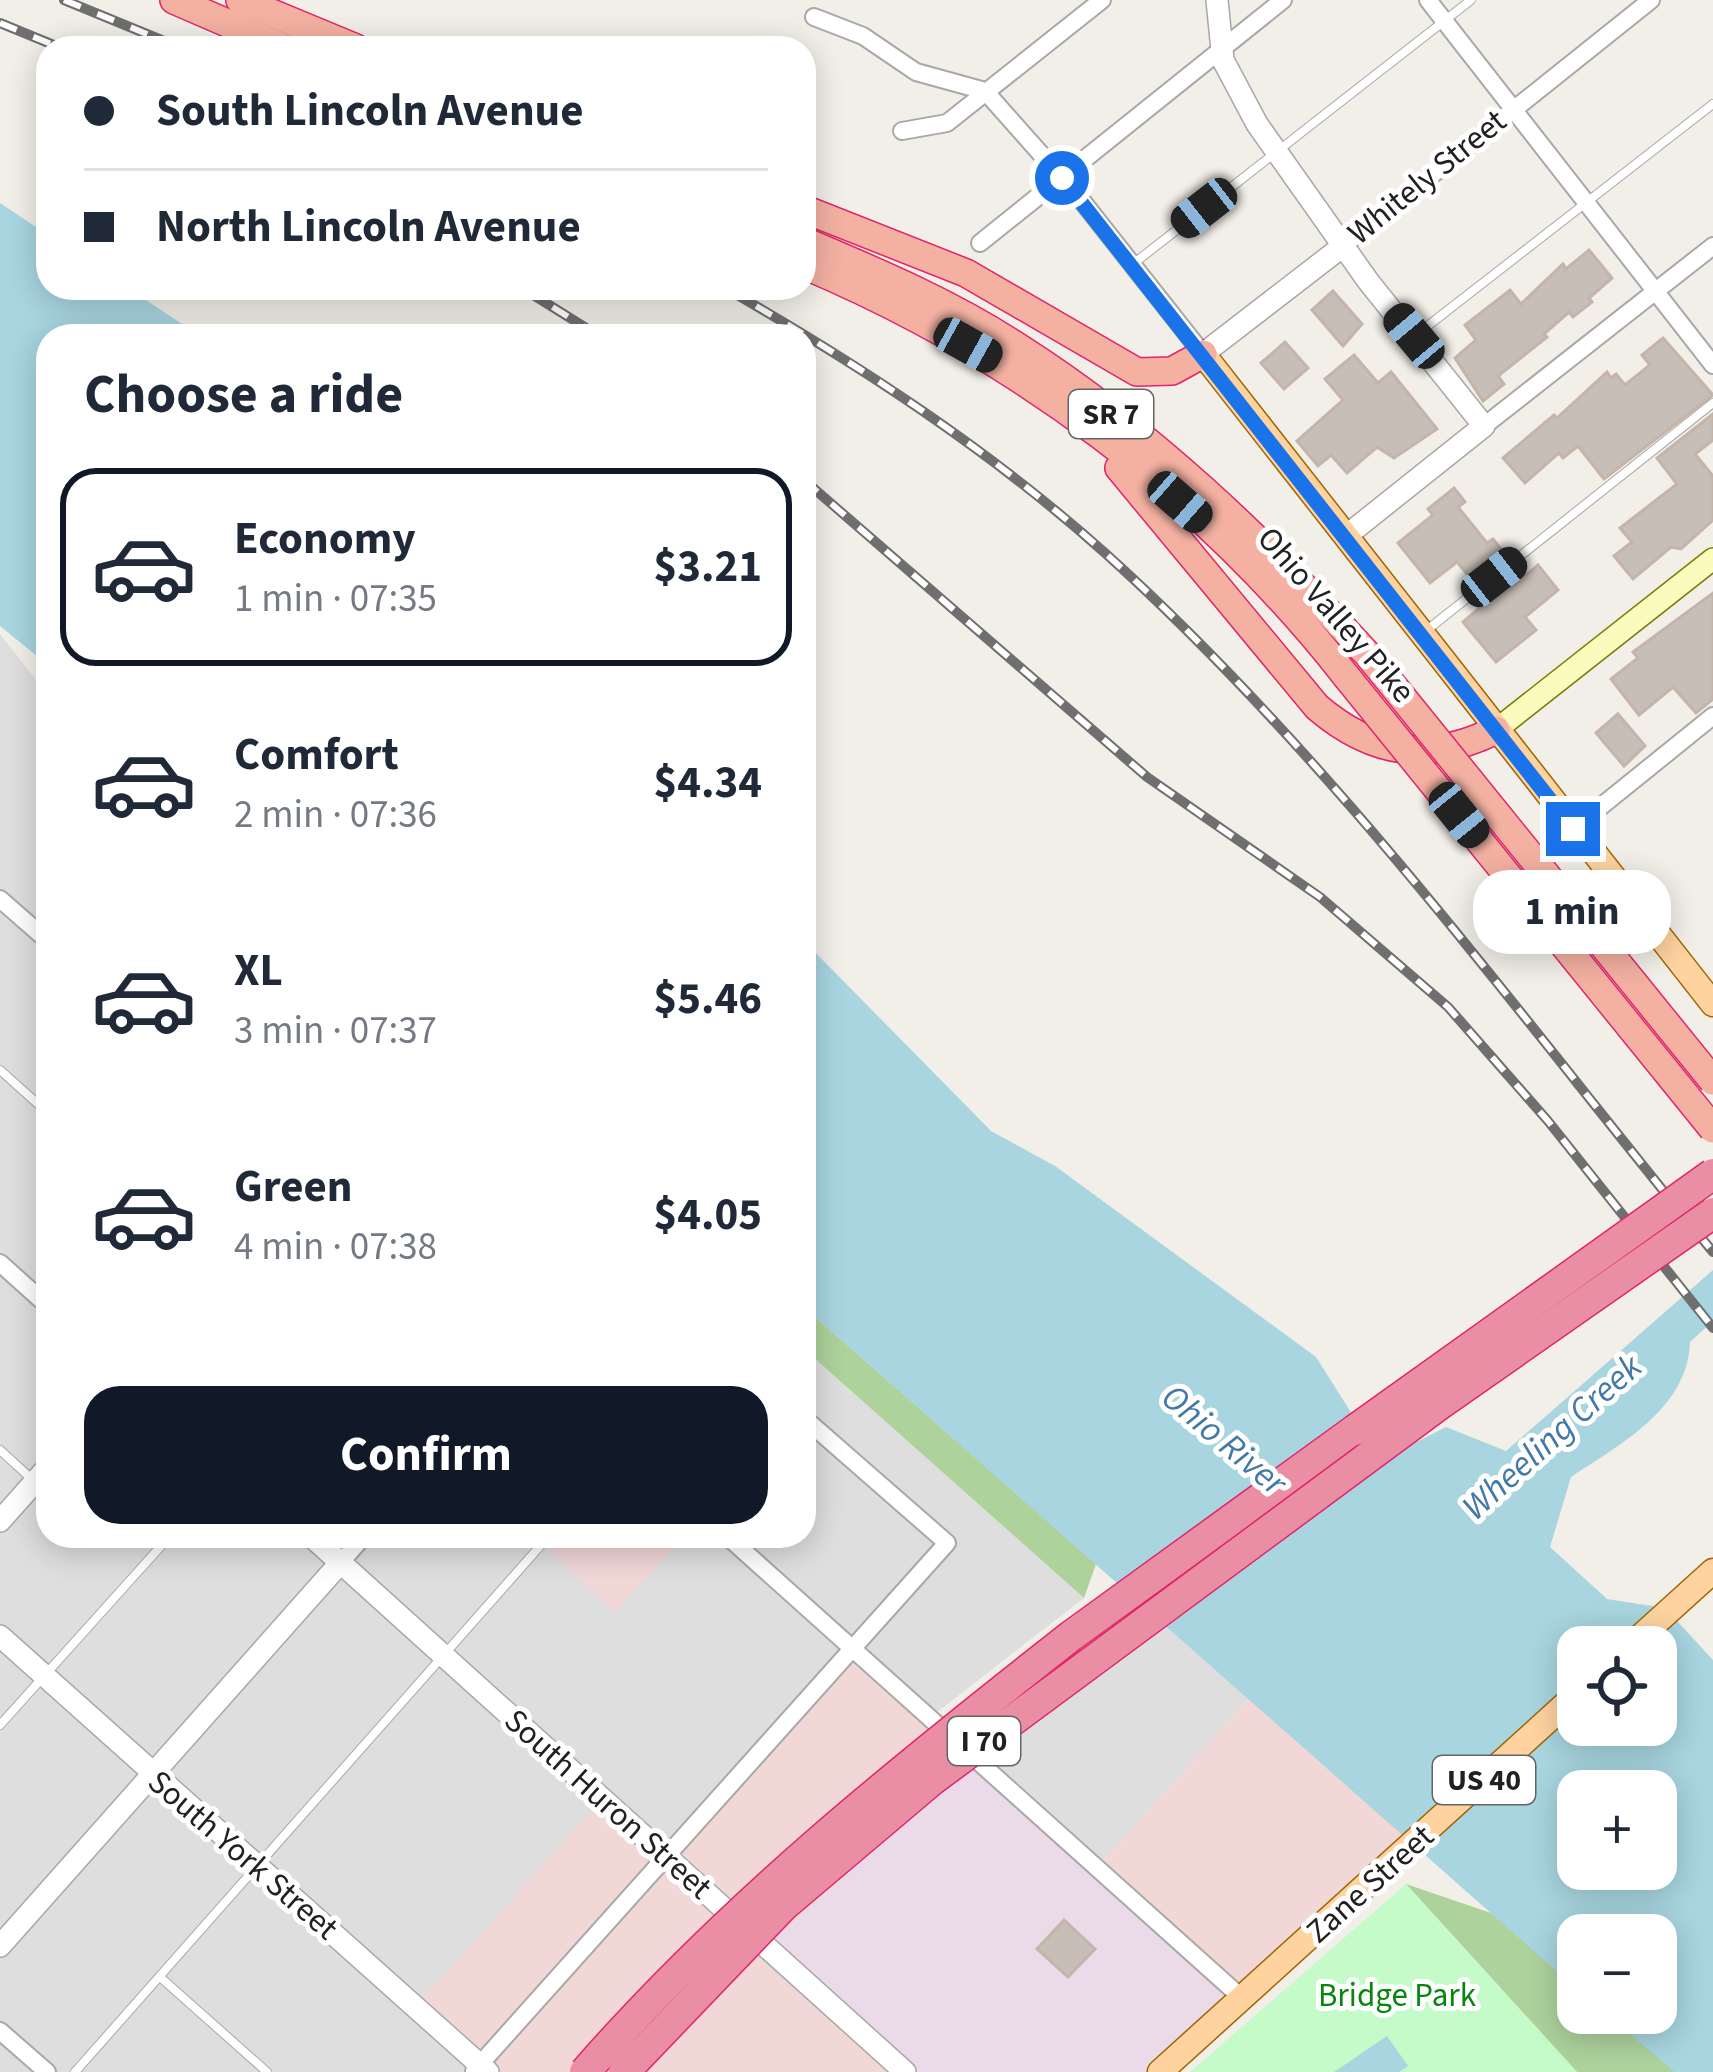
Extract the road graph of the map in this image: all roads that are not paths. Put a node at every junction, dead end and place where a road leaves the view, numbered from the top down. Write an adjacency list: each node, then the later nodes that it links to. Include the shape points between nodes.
1 (174, 0): 11 (highway)
2 (240, 0): 12 (highway)
3 (1102, 0): 14 (street)
4 (1217, 0): 13 (street)
5 (1283, 0): 13 (street)
6 (1428, 0): 10 (street)
7 (1472, 0): 10 (lane)
8 (1651, 0): 16 (street, Whitely Street)
9 (814, 17): 14 (street, via 863,36 916,72)
10 (1444, 21): 16 (street); 18 (lane)
11 (258, 36)
12 (328, 36)
13 (1220, 49): 18 (street); 19 (street)
14 (985, 91): 17 (street, via 946,123); 19 (street)
15 (1713, 104): 20 (lane)
16 (1512, 109): 20 (street); 23 (street, Whitely Street)
17 (902, 131)
18 (1276, 152): 23 (street); 26 (lane)
19 (1062, 178): 22 (street); 26 (street)
20 (1587, 202): 28 (street); 29 (lane)
21 (816, 214): 30 (highway, via 966,273 1137,372 1172,371)
22 (980, 243)
23 (1342, 245): 29 (street); 30 (street, Whitely Street)
24 (816, 246): 45 (highway, Ohio Valley Pike / SR 7, bridge, via 1017,346 1128,425 1234,517 1369,656)
25 (1713, 247): 28 (street)
26 (1133, 264): 30 (street)
27 (816, 270): 31 (highway, Ohio Valley Pike / SR 7)
28 (1657, 290): 32 (street); 34 (street)
29 (1414, 336): 34 (street)
30 (1203, 354): 35 (main road)
31 (1004, 365): 39 (highway, via 1141,491 1330,718 1378,744 1417,751 1458,749); 47 (highway, Ohio Valley Pike / SR 7, bridge, via 1112,442 1294,610)
32 (1713, 365)
33 (1713, 403): 37 (lane)
34 (1484, 426): 35 (street)
35 (1346, 536): 37 (main road)
36 (1713, 559): 39 (main road)
37 (1421, 635): 39 (main road)
38 (1713, 716): 40 (street)
39 (1496, 730): 40 (main road)
40 (1573, 829): 43 (main road)
41 (0, 899): 42 (street)
42 (36, 930)
43 (1713, 1004)
44 (0, 1070): 46 (lane)
45 (1713, 1082)
46 (36, 1102)
47 (1713, 1129)
48 (1713, 1174): 53 (highway, I 70, bridge)
49 (1713, 1213): 53 (highway, I 70, bridge)
50 (0, 1263): 51 (street)
51 (36, 1295)
52 (816, 1428): 67 (street, via 947,1543)
53 (1366, 1439): 83 (highway, I 70, bridge, via 1071,1636 822,1834); 84 (highway, I 70, bridge, via 783,1906)
54 (0, 1450): 55 (lane)
55 (36, 1471)
56 (36, 1482): 57 (street)
57 (0, 1521)
58 (159, 1548): 69 (lane)
59 (325, 1548): 63 (street, South Huron Street)
60 (353, 1548): 63 (street)
61 (539, 1548): 68 (lane)
62 (741, 1548): 67 (street)
63 (341, 1562): 68 (street, South Huron Street); 72 (street)
64 (1713, 1571): 65 (main road)
65 (1652, 1626)
66 (0, 1636): 69 (street, South York Street)
67 (851, 1645): 73 (street); 77 (street)
68 (445, 1657): 73 (street, South Huron Street); 74 (lane)
69 (44, 1675): 71 (lane); 72 (street, South York Street)
70 (1557, 1712): 77 (main road, Zane Street / US 40)
71 (0, 1725)
72 (152, 1776): 74 (street, South York Street); 75 (street)
73 (666, 1857): 79 (street); 85 (street, South Huron Street)
74 (258, 1868): 76 (lane); 79 (street, South York Street)
75 (0, 1946)
76 (160, 1977): 81 (lane); 82 (lane)
77 (1243, 2000): 86 (main road, Zane Street / US 40)
78 (0, 2031): 80 (street)
79 (480, 2070)
80 (47, 2072)
81 (75, 2072)
82 (268, 2072)
83 (585, 2072)
84 (624, 2072)
85 (905, 2072)
86 (1160, 2072)

